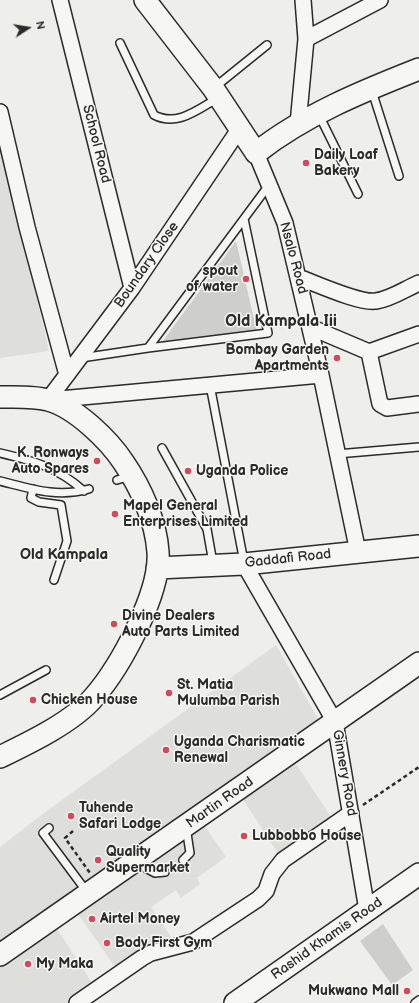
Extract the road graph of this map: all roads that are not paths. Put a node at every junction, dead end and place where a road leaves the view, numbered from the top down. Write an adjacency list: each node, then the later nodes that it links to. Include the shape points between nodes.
1 (60, 0): 22 (street, School Road)
2 (145, 0): 10 (street, Nsalo Road)
3 (303, 0): 5 (street)
4 (380, 0): 5 (street)
5 (306, 39): 13 (street)
6 (120, 43): 10 (lane, via 154,115 163,119 183,118)
7 (267, 45): 10 (lane)
8 (419, 69): 9 (street)
9 (371, 89): 12 (street); 16 (lane)
10 (216, 92): 14 (street, Nsalo Road)
11 (0, 112): 28 (street, via 27,227)
12 (318, 113): 13 (street); 18 (lane)
13 (298, 124): 15 (street, via 284,131)
14 (240, 128): 15 (street, Nsalo Road); 22 (street, Boundary Close)
15 (256, 153): 17 (street, Nsalo Road)
16 (399, 176)
17 (269, 186): 19 (lane); 20 (street, Nsalo Road, via 285,223)
18 (358, 194)
19 (244, 218): 25 (lane); 25 (lane, via 268,333)
20 (298, 277): 21 (street, via 374,302); 23 (street, Nsalo Road)
21 (419, 283)
22 (132, 288): 27 (street, Boundary Close)
23 (310, 328): 26 (street); 29 (street, Nsalo Road)
24 (419, 334): 26 (street)
25 (148, 348): 27 (lane)
26 (369, 352): 33 (street, via 380,404 387,408)
27 (79, 359): 28 (street, Boundary Close)
28 (67, 375): 32 (street, Boundary Close)
29 (321, 375): 30 (street); 37 (street, Nsalo Road)
30 (210, 385): 32 (street); 42 (lane)
31 (0, 397): 32 (street)
32 (48, 400): 44 (street, via 82,417 116,451 125,478 141,493 156,537)
33 (419, 404)
34 (419, 447): 37 (lane)
35 (162, 448): 43 (lane, via 207,529)
36 (0, 453): 39 (lane, via 36,462 68,477 86,490 73,494)
37 (338, 454): 41 (street, Nsalo Road)
38 (0, 481): 39 (lane)
39 (33, 489): 45 (lane, via 31,498 39,502 61,504 67,540)
40 (419, 546): 41 (street, Gaddafi Road)
41 (358, 552): 42 (street, Gaddafi Road)
42 (244, 564): 43 (street, Gaddafi Road); 49 (street, Ginnery Road)
43 (213, 565): 44 (street, Gaddafi Road)
44 (157, 568): 50 (street, via 151,595 134,633 94,698 48,732)
45 (54, 580)
46 (419, 663): 49 (street, Martin Road)
47 (46, 670): 48 (lane)
48 (0, 695)
49 (335, 722): 51 (street, Ginnery Road); 52 (street, Martin Road)
50 (0, 757)
51 (351, 813): 59 (street, Ginnery Road); 62 (street, via 283,860 272,874 266,891 258,899 193,942 151,953 142,958)
52 (186, 827): 54 (lane, via 190,854); 55 (street, Martin Road)
53 (49, 828): 58 (lane, via 43,833)
54 (183, 860)
55 (135, 862): 56 (lane, via 155,873); 58 (street, Martin Road)
56 (165, 872)
57 (419, 874): 59 (street, Rashid Khamis Road)
58 (94, 890): 60 (street, Martin Road)
59 (368, 910): 63 (street, Rashid Khamis Road)
60 (0, 956)
61 (419, 1000): 64 (lane)
62 (77, 1003)
63 (235, 1003)
64 (415, 1003)

